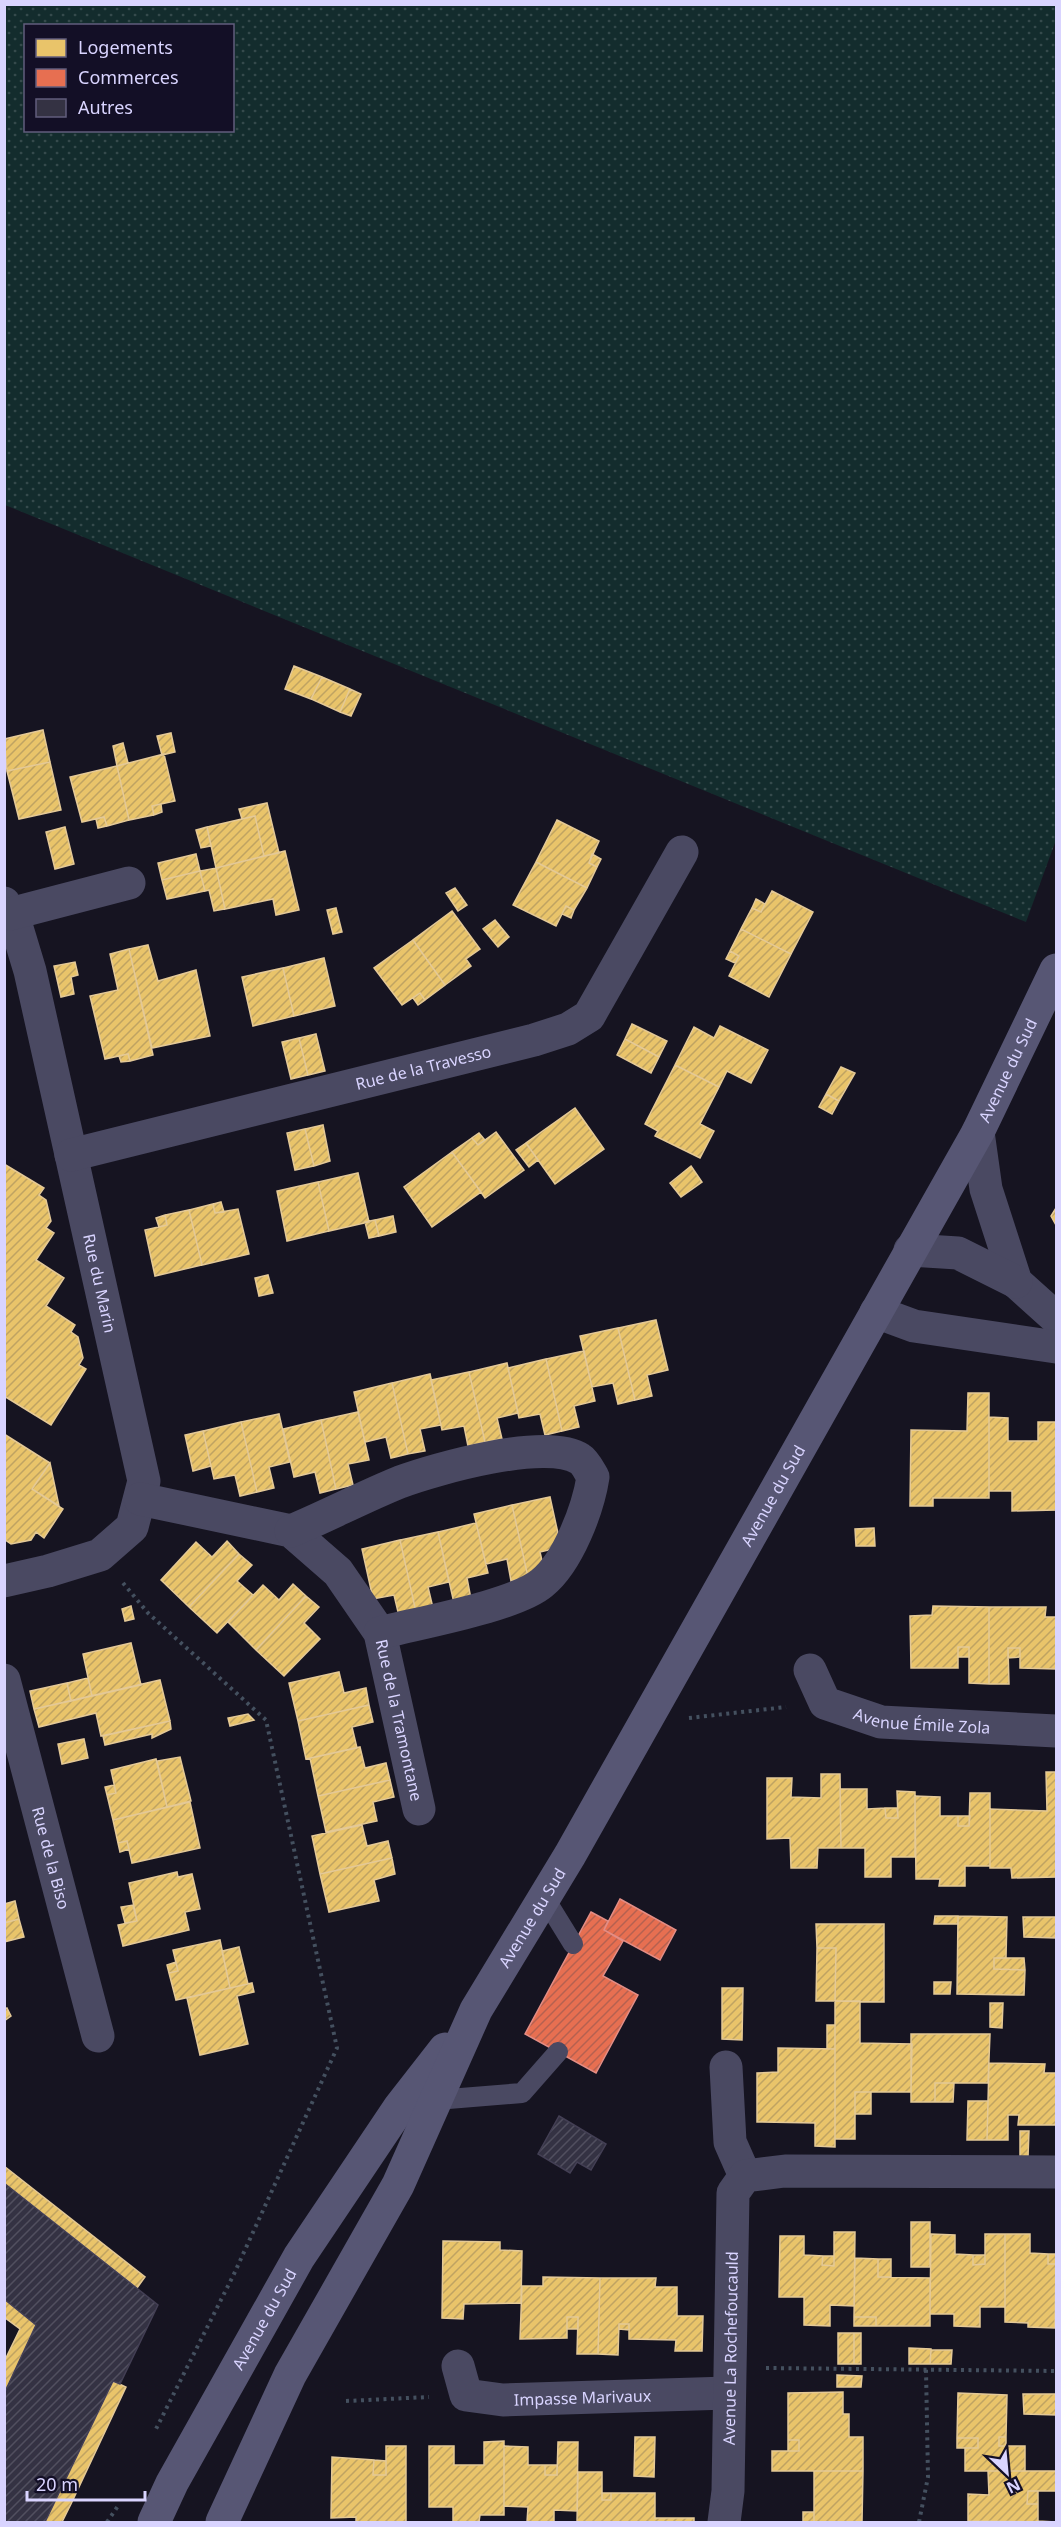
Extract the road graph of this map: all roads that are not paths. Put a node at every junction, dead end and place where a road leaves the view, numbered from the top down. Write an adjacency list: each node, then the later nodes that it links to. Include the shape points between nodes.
1 (682, 852): 6 (street, Rue de la Travesso, via 589,1016 568,1029)
2 (129, 883): 3 (street)
3 (7, 909): 6 (street, Rue du Marin, via 30,971)
4 (1056, 972): 5 (main road, Avenue du Sud)
5 (978, 1132): 7 (main road, Avenue du Sud); 8 (street, via 986,1189)
6 (71, 1155): 12 (street, Rue du Marin, via 144,1481)
7 (910, 1250): 8 (street, via 958,1253); 9 (main road, Avenue du Sud)
8 (1016, 1282): 10 (street)
9 (876, 1312): 11 (street, via 914,1326); 20 (main road, Avenue du Sud)
10 (1056, 1318)
11 (1056, 1347)
12 (140, 1499): 13 (street, Rue de la Tramontane); 14 (street, Rue du Marin, via 132,1527 100,1555)
13 (291, 1532): 15 (street, Rue de la Tramontane, via 338,1572); 15 (street, via 400,1482 468,1462 526,1452 555,1452 580,1459 593,1477 590,1500 558,1566 541,1584 517,1598)
14 (4, 1581)
15 (380, 1633): 19 (street, Rue de la Tramontane)
16 (810, 1670): 18 (street, Avenue Émile Zola, via 825,1703 880,1722)
17 (4, 1680): 23 (street, Rue de la Biso)
18 (1056, 1731)
19 (419, 1809)
20 (544, 1897): 21 (lane); 22 (main road, Avenue du Sud)
21 (573, 1944)
22 (476, 2010): 26 (main road, Avenue du Sud); 31 (main road, Avenue du Sud, via 399,2108 299,2257 172,2483)
23 (98, 2036)
24 (558, 2052): 26 (lane, via 522,2093)
25 (726, 2067): 28 (street, via 730,2142)
26 (436, 2100): 32 (main road, Avenue du Sud, via 399,2186 290,2375)
27 (1056, 2172): 28 (street, via 785,2171)
28 (745, 2176): 29 (street, Avenue La Rochefoucauld, via 733,2193)
29 (729, 2380): 30 (street, Impasse Marivaux, via 503,2400); 33 (street, Avenue La Rochefoucauld)
30 (462, 2381)
31 (154, 2523)
32 (222, 2523)
33 (724, 2523)

